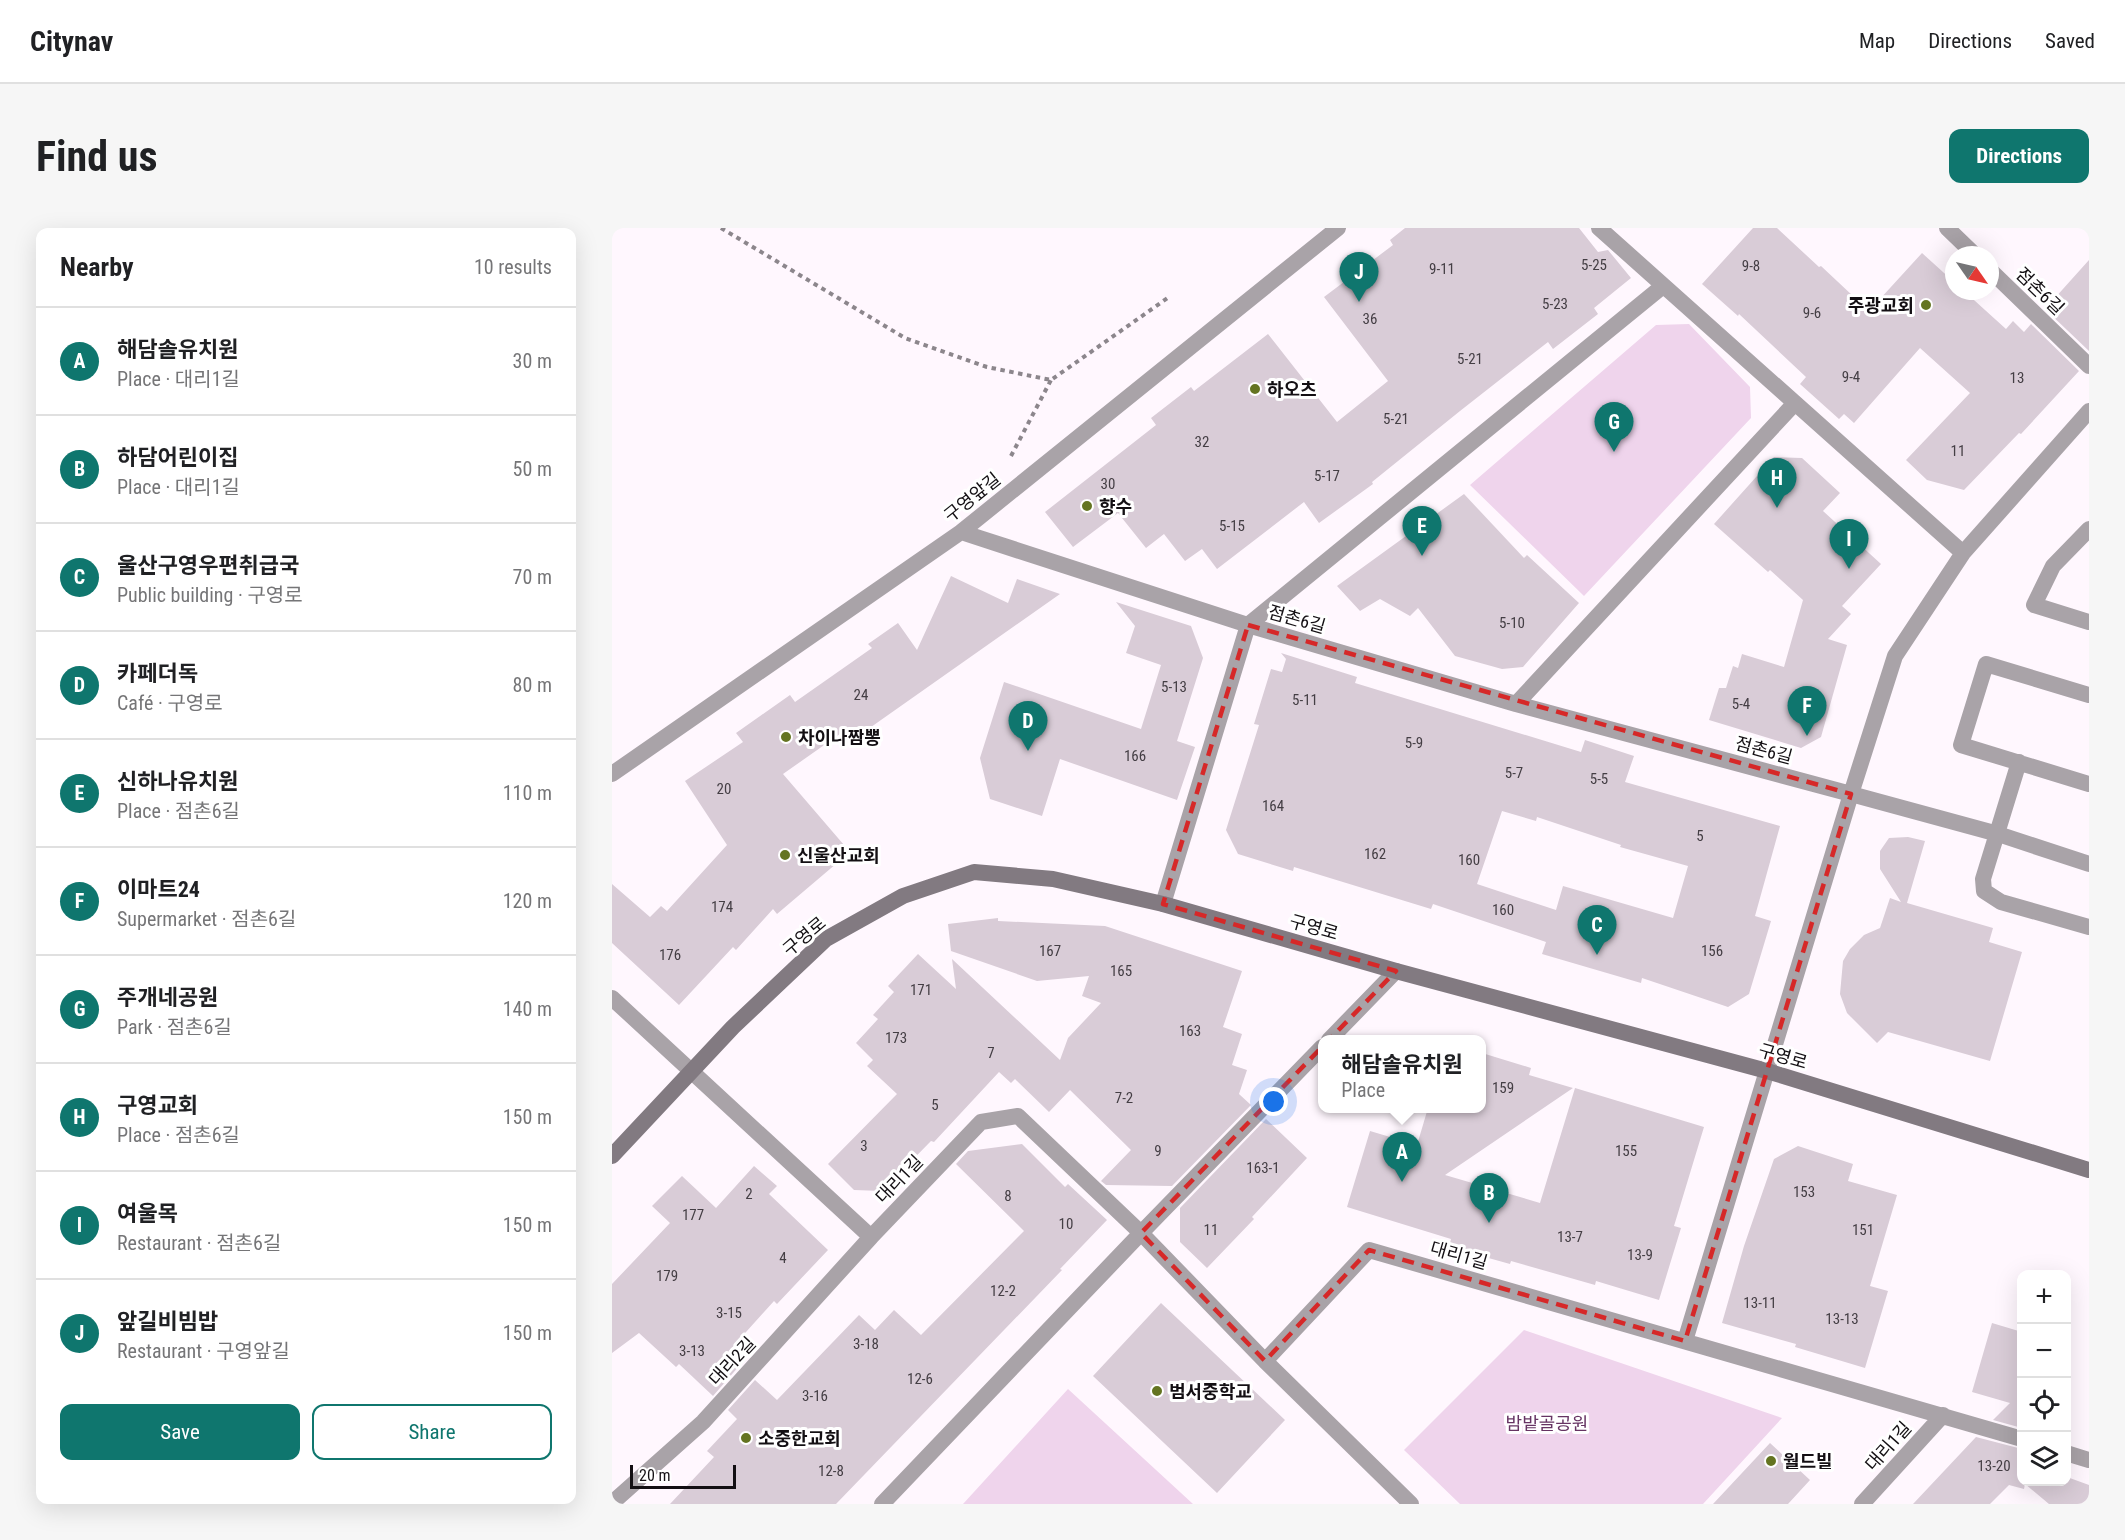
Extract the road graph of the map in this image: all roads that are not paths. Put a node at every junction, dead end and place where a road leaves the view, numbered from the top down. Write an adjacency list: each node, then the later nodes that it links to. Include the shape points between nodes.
1 (1338, 228): 11 (street, 구영앞길)
2 (1599, 228): 6 (street)
3 (1947, 228): 4 (street)
4 (1965, 246)
5 (1999, 279): 7 (street, 점촌6길)
6 (1663, 286): 8 (street); 14 (street, 점촌6길)
7 (2089, 366)
8 (1794, 403): 12 (street); 16 (street)
9 (2089, 411): 12 (street)
10 (2089, 529): 13 (street, via 2054,566 2034,605)
11 (961, 532): 14 (street); 18 (street, 구영앞길)
12 (1963, 553): 20 (street, via 1895,656)
13 (2089, 622)
14 (1248, 625): 16 (street, 점촌6길); 23 (street)
15 (2089, 695): 17 (street, via 1986,664 1961,744)
16 (1516, 704): 20 (street, 점촌6길)
17 (2019, 762): 19 (street); 21 (street)
18 (612, 774)
19 (2089, 784)
20 (1851, 794): 21 (street, 점촌6길); 29 (street)
21 (1998, 834): 22 (street, 점촌6길); 24 (street, via 1983,879 1984,891 2001,902)
22 (2089, 864)
23 (1163, 904): 25 (main road, 구영로); 30 (main road, 구영로, via 1053,879 974,872 903,896 826,939 733,1027)
24 (2089, 927)
25 (1396, 971): 27 (street); 29 (main road, 구영로)
26 (612, 998): 30 (street)
27 (1334, 1035)
28 (1318, 1052): 33 (street)
29 (1767, 1071): 32 (main road, 구영로); 35 (street)
30 (692, 1072): 31 (main road, 구영로); 34 (street)
31 (612, 1156)
32 (2089, 1170)
33 (1141, 1233): 34 (street, 대리1길, via 1018,1116 981,1122); 36 (street, 대리1길); 42 (street)
34 (872, 1237): 41 (street, 대리2길, via 703,1422)
35 (1685, 1341): 36 (street, 대리1길, via 1369,1250); 37 (street, 대리1길)
36 (1265, 1361): 43 (street, 대리1길)
37 (1942, 1415): 38 (street, 대리1길); 44 (street, 대리1길)
38 (2017, 1438)
39 (2071, 1454): 40 (street)
40 (2089, 1460)
41 (612, 1503)
42 (882, 1504)
43 (1411, 1504)
44 (1862, 1504)

